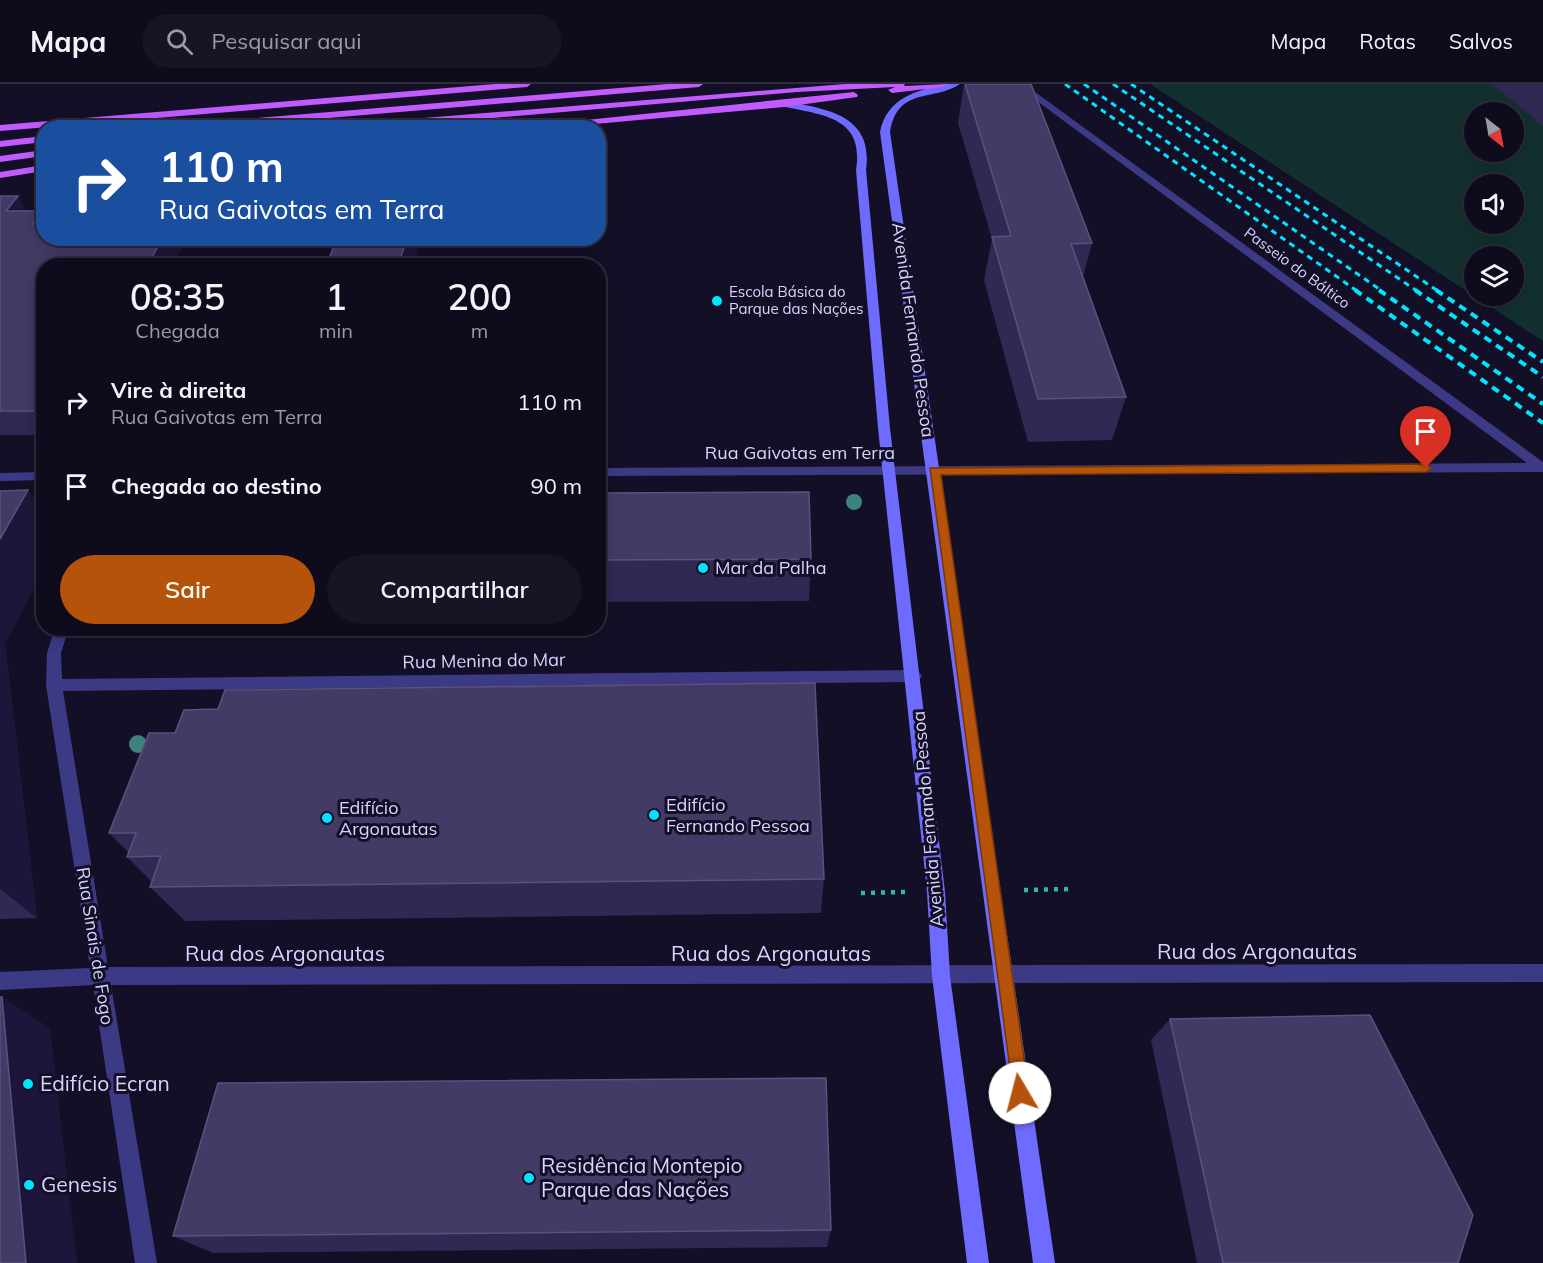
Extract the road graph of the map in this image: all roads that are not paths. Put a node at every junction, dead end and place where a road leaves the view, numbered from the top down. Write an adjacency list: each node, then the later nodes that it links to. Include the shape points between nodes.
1 (526, 84): 8 (main road)
2 (699, 84): 9 (main road)
3 (901, 84): 10 (main road)
4 (943, 84): 7 (main road)
5 (956, 84): 22 (street, Avenida Fernando Pessoa, via 900,103 886,121)
6 (1018, 84): 20 (street, Passeio do Báltico)
7 (784, 104): 11 (main road); 21 (street, Avenida Fernando Pessoa, via 821,112 842,122 863,146 861,170)
8 (96, 120)
9 (267, 120)
10 (431, 120)
11 (603, 120)
12 (36, 125): 13 (main road)
13 (0, 128)
14 (36, 140): 15 (main road)
15 (0, 144)
16 (36, 154): 17 (main road)
17 (0, 159)
18 (36, 169): 19 (main road)
19 (0, 175)
20 (1542, 468): 22 (street, Rua Gaivotas em Terra)
21 (891, 471): 22 (street, Rua Gaivotas em Terra); 23 (street, Rua Gaivotas em Terra); 27 (street, Avenida Fernando Pessoa)
22 (934, 471): 32 (street, Avenida Fernando Pessoa)
23 (606, 472)
24 (36, 476): 25 (street)
25 (0, 477)
26 (59, 636): 28 (street, Rua Sinais de Fogo, via 54,653)
27 (914, 676): 28 (street, Rua Menina do Mar); 31 (street, Avenida Fernando Pessoa)
28 (54, 685): 30 (street, Rua Sinais de Fogo)
29 (1543, 974): 32 (street, Rua dos Argonautas)
30 (100, 976): 31 (street, Rua dos Argonautas); 33 (street, Rua dos Argonautas); 34 (street, Rua Sinais de Fogo)
31 (941, 976): 32 (street, Rua dos Argonautas); 35 (street, Avenida Fernando Pessoa)
32 (1004, 976): 36 (street, Avenida Fernando Pessoa)
33 (0, 981)
34 (146, 1263)
35 (978, 1263)
36 (1044, 1263)

